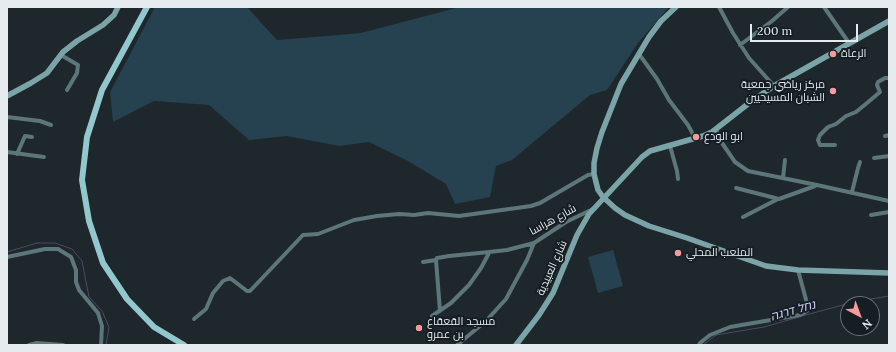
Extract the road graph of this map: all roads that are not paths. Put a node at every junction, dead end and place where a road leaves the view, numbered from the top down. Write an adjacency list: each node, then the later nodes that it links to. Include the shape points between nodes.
1 (118, 7): 11 (street, via 103,26 77,41)
2 (147, 7): 56 (main road, via 102,90 86,137 82,180 89,222 103,263 126,299 154,327)
3 (676, 7): 10 (street, via 655,29)
4 (719, 7): 9 (street)
5 (788, 7): 9 (street)
6 (824, 7): 8 (street)
7 (889, 21): 8 (street, شارع العبيدية)
8 (849, 43): 13 (street, شارع العبيدية)
9 (740, 45): 13 (street)
10 (639, 54): 20 (street); 30 (street, via 621,84 602,132 594,163)
11 (61, 55): 14 (street, via 78,65 77,74); 15 (street, via 46,73)
12 (889, 78): 21 (street, via 878,82 880,92 868,103 820,134 820,145)
13 (774, 86): 18 (street, شارع العبيدية)
14 (66, 90)
15 (7, 96)
16 (7, 117): 17 (street)
17 (51, 125)
18 (716, 130): 20 (street, شارع العبيدية); 31 (street, via 722,143 740,166 748,171)
19 (32, 137): 24 (street, via 25,136)
20 (695, 138): 22 (street, شارع العبيدية)
21 (835, 145)
22 (670, 146): 32 (street); 36 (street, شارع العبيدية, via 650,151)
23 (7, 152): 24 (street)
24 (17, 154): 26 (street)
25 (889, 156): 27 (street)
26 (44, 158)
27 (874, 158)
28 (785, 160): 31 (street)
29 (860, 162): 35 (street)
30 (594, 174): 36 (street, via 598,190); 52 (street, via 531,206 459,216 428,213 377,216 354,220 318,234 303,235 250,291 230,278 222,281 206,308)
31 (783, 178): 33 (street)
32 (678, 180)
33 (818, 185): 35 (street); 37 (street)
34 (736, 188): 37 (street)
35 (852, 192): 38 (street)
36 (603, 197): 39 (street, شارع العبيدية); 48 (street, via 625,215 649,226 766,266)
37 (779, 199): 42 (street)
38 (889, 201)
39 (593, 209): 43 (street, شارع هراسا, via 566,222); 58 (street, شارع العبيدية, via 577,234 553,293)
40 (889, 212): 41 (street)
41 (871, 215)
42 (742, 217)
43 (534, 243): 44 (street, شارع هراسا); 57 (street, via 506,299 486,321)
44 (489, 252): 46 (street, شارع هراسا, via 449,256); 50 (street, via 469,285)
45 (7, 257): 55 (street, via 58,248 71,257 79,290 98,314 102,326)
46 (436, 260): 47 (street, شارع هراسا); 50 (street)
47 (423, 262)
48 (798, 270): 49 (street); 59 (street, via 807,311 800,315 730,327 710,335)
49 (889, 273)
50 (440, 311): 51 (street)
51 (432, 316)
52 (194, 319)
53 (29, 345): 54 (street)
54 (63, 345)
55 (101, 345)
56 (184, 345)
57 (457, 345)
58 (516, 345)
59 (699, 345)

